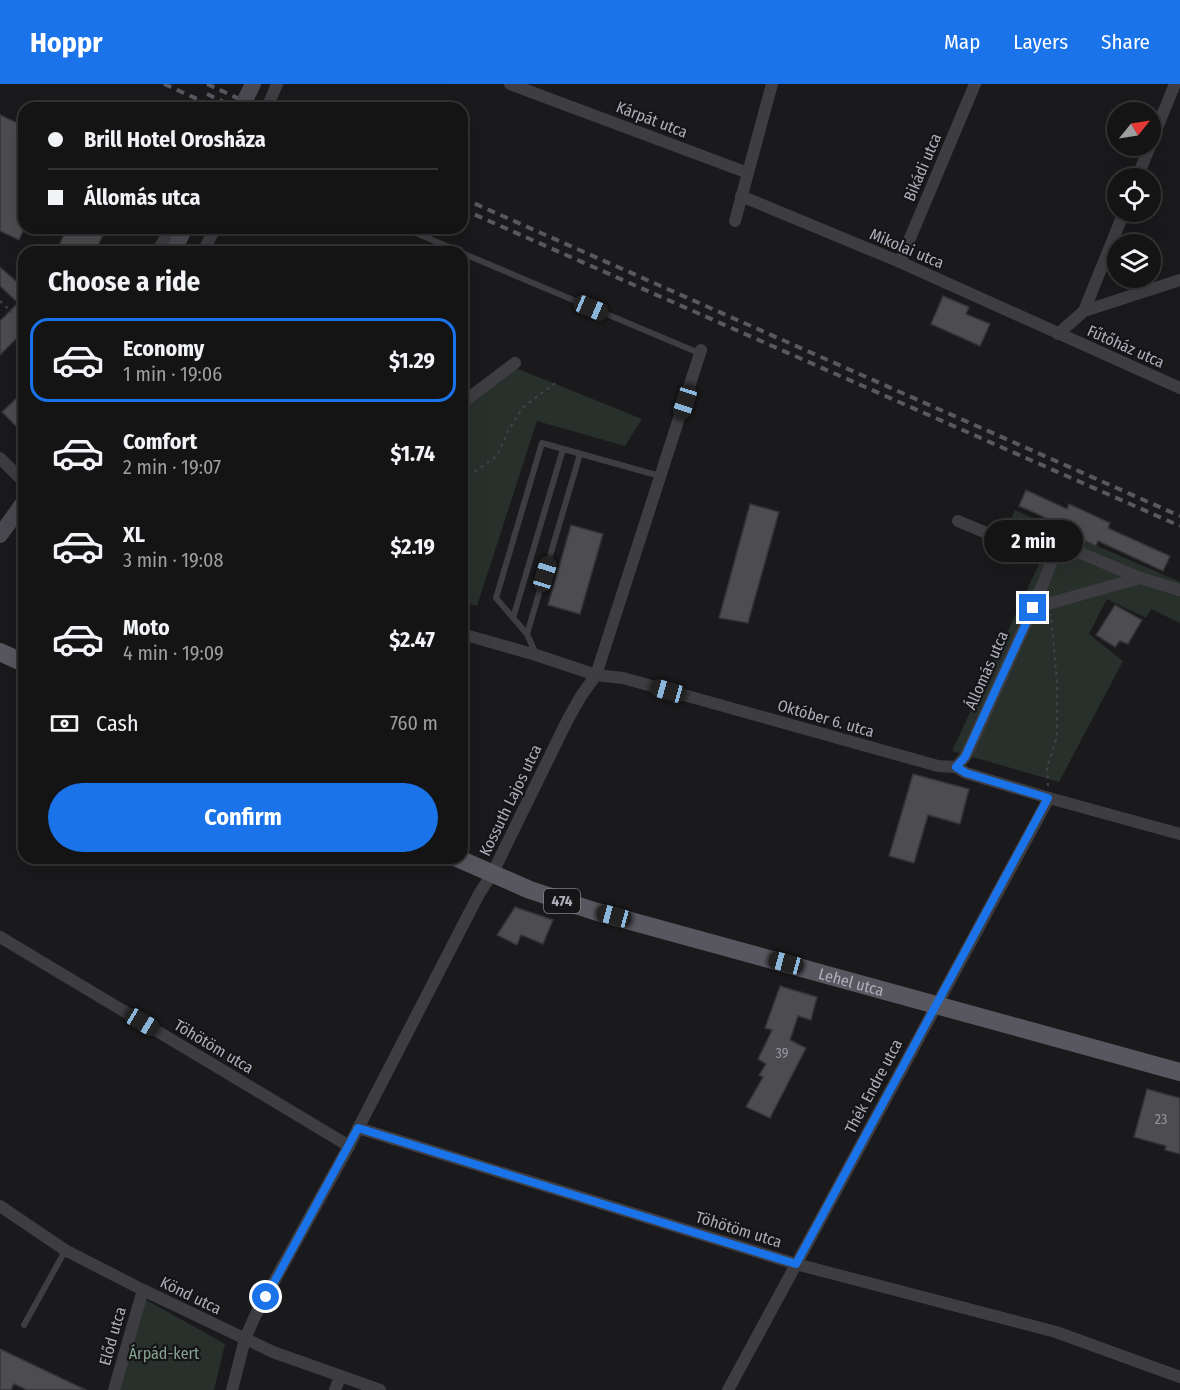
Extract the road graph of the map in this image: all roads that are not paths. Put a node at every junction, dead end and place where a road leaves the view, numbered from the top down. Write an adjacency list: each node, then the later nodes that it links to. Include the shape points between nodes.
1 (253, 84): 7 (main road, bridge)
2 (277, 84): 8 (street)
3 (510, 84): 10 (street, Kárpát utca)
4 (772, 84): 10 (street)
5 (975, 84): 17 (street, Bikádi utca)
6 (1175, 84): 9 (street)
7 (244, 102)
8 (270, 102)
9 (1161, 118)
10 (748, 173): 11 (street)
11 (741, 196): 12 (street); 17 (street, Mikolai utca)
12 (735, 221)
13 (1120, 222): 19 (street)
14 (418, 234): 15 (lane)
15 (447, 246)
16 (468, 255): 21 (lane)
17 (900, 262): 20 (street, Mikolai utca)
18 (1180, 280): 19 (street)
19 (1084, 311): 20 (street)
20 (1058, 334): 23 (street, Fűtőház utca)
21 (700, 352): 29 (street, Kossuth Lajos utca)
22 (515, 363): 24 (street)
23 (1180, 388)
24 (468, 398)
25 (563, 449): 26 (lane); 37 (lane); 37 (lane, via 542,444 499,587 496,598)
26 (580, 454): 29 (lane); 38 (lane)
27 (0, 458): 28 (street)
28 (18, 476)
29 (660, 476): 43 (street, Kossuth Lajos utca)
30 (18, 510): 32 (main road)
31 (958, 521): 33 (street)
32 (0, 535)
33 (1054, 555): 34 (street, via 1061,548 1071,549); 36 (street, Állomás utca)
34 (1140, 578): 35 (street); 36 (street)
35 (1180, 590)
36 (1033, 608): 44 (street, Állomás utca, via 965,757)
37 (513, 618): 38 (lane)
38 (527, 634): 41 (lane)
39 (468, 636): 41 (street, Október 6. utca)
40 (0, 652): 42 (main road)
41 (536, 655): 43 (street, Október 6. utca)
42 (18, 660)
43 (596, 675): 44 (street, Október 6. utca, via 622,678 938,766); 48 (street, Kossuth Lajos utca, via 568,719)
44 (956, 767): 45 (street, Október 6. utca)
45 (1048, 798): 46 (street, Október 6. utca); 50 (street, Thék Endre utca)
46 (1180, 834)
47 (468, 863): 48 (main road, Lehel utca / 474)
48 (492, 874): 50 (main road, Lehel utca / 474, via 594,911); 52 (street, Kossuth Lajos utca)
49 (0, 938): 53 (street, Töhötöm utca)
50 (937, 1003): 51 (main road, Lehel utca / 474); 56 (street, Thék Endre utca)
51 (1180, 1072)
52 (358, 1128): 53 (street, Kossuth Lajos utca); 56 (street, Töhötöm utca)
53 (349, 1146): 59 (street, Kossuth Lajos utca)
54 (0, 1206): 55 (street, Könd utca)
55 (65, 1250): 57 (street, Könd utca); 58 (lane)
56 (796, 1264): 61 (street, Töhötöm utca, via 1056,1332); 66 (street, Thék Endre utca)
57 (143, 1290): 59 (street, Könd utca); 62 (street, Előd utca)
58 (24, 1325)
59 (245, 1339): 60 (street, Könd utca); 63 (street, Kossuth Lajos utca)
60 (340, 1377): 64 (street); 65 (street, Könd utca)
61 (1180, 1377)
62 (114, 1390)
63 (232, 1390)
64 (335, 1390)
65 (380, 1390)
66 (728, 1390)

